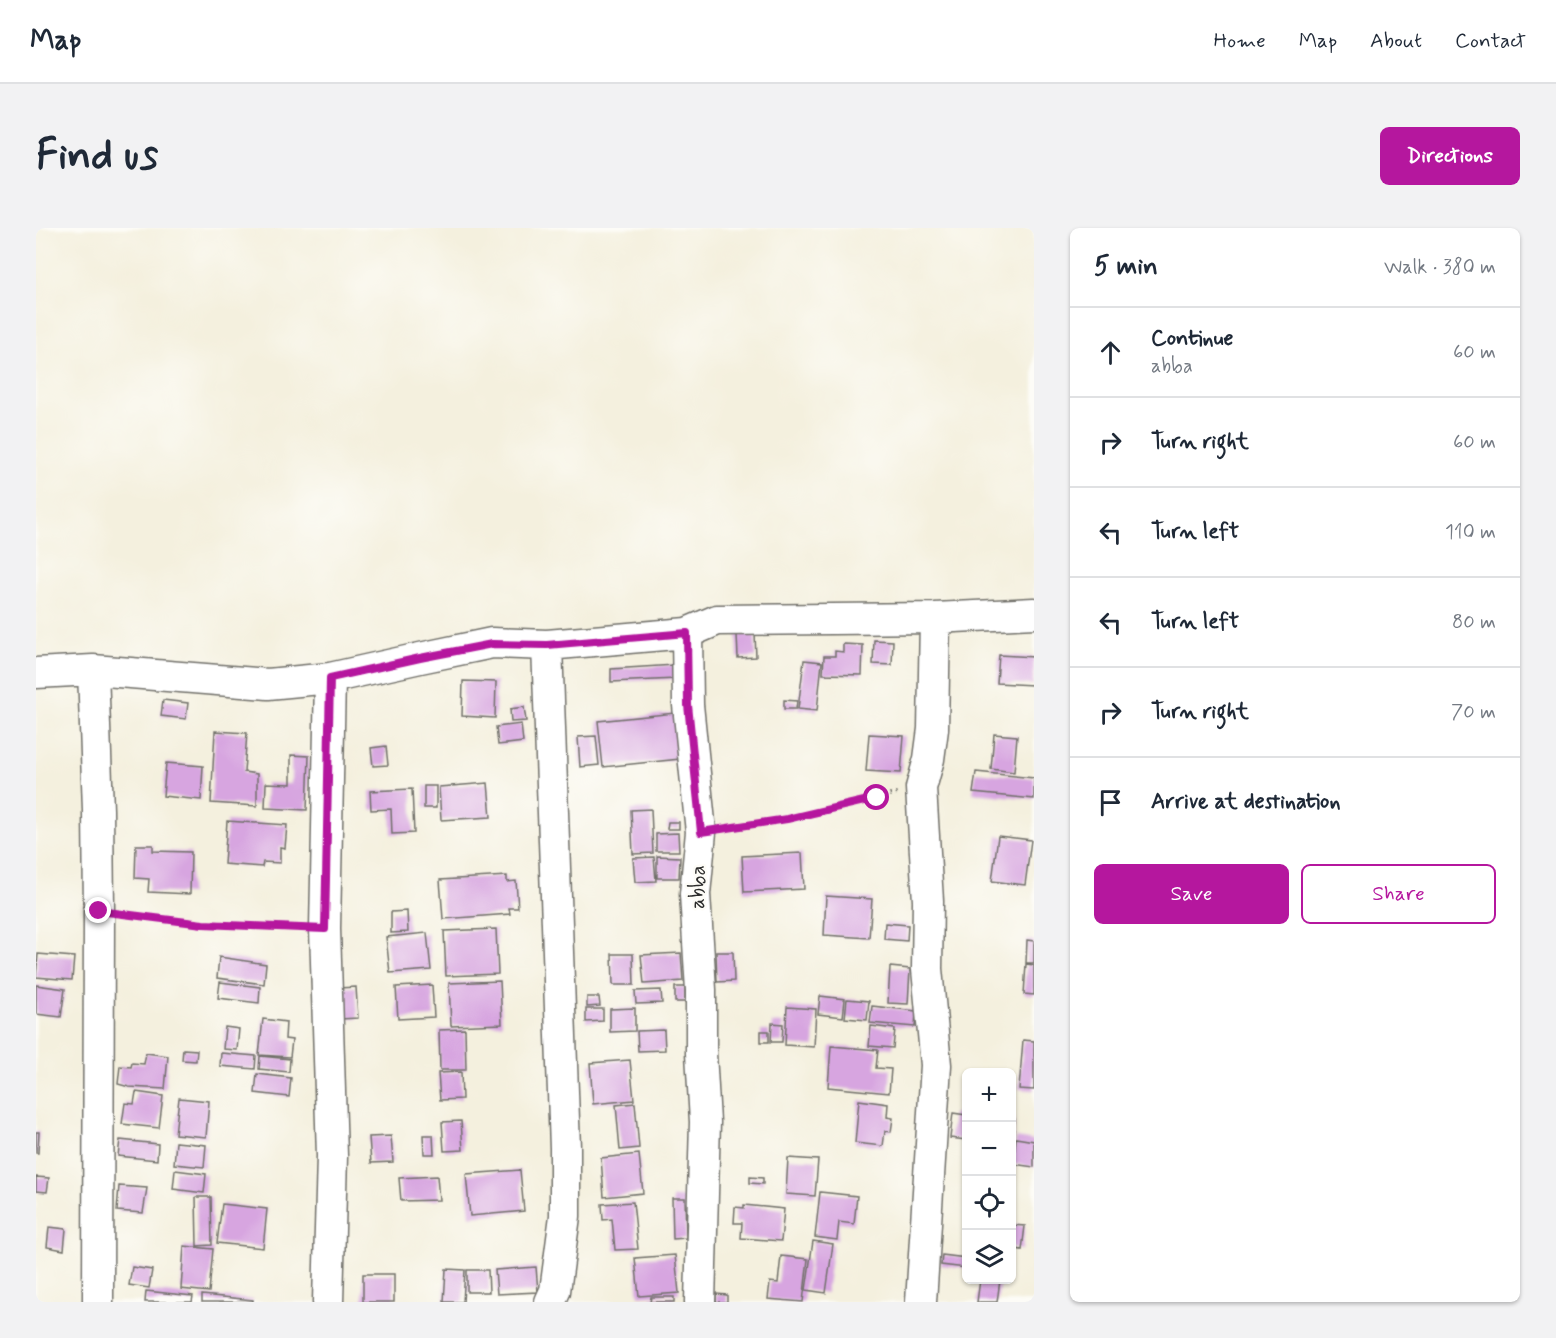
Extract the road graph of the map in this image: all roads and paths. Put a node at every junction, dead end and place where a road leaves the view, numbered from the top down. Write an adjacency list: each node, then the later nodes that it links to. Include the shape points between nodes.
1 (1034, 613): 2 (street)
2 (935, 618): 3 (street, via 717,620); 8 (street, via 933,729)
3 (687, 633): 4 (street); 9 (street, abba, via 688,705)
4 (547, 645): 7 (street, via 492,644); 14 (street, via 565,1159 565,1216 555,1291)
5 (93, 670): 6 (street); 7 (street, via 268,684); 10 (street)
6 (36, 673)
7 (330, 678): 11 (street)
8 (921, 788): 9 (path, via 787,819); 16 (street, via 928,901 927,969 936,1065)
9 (701, 832): 15 (street, abba, via 695,894 705,1122)
10 (99, 911): 11 (path, via 203,924); 12 (street)
11 (325, 929): 13 (street, via 332,1156)
12 (98, 1302)
13 (328, 1302)
14 (550, 1302)
15 (700, 1302)
16 (921, 1302)

